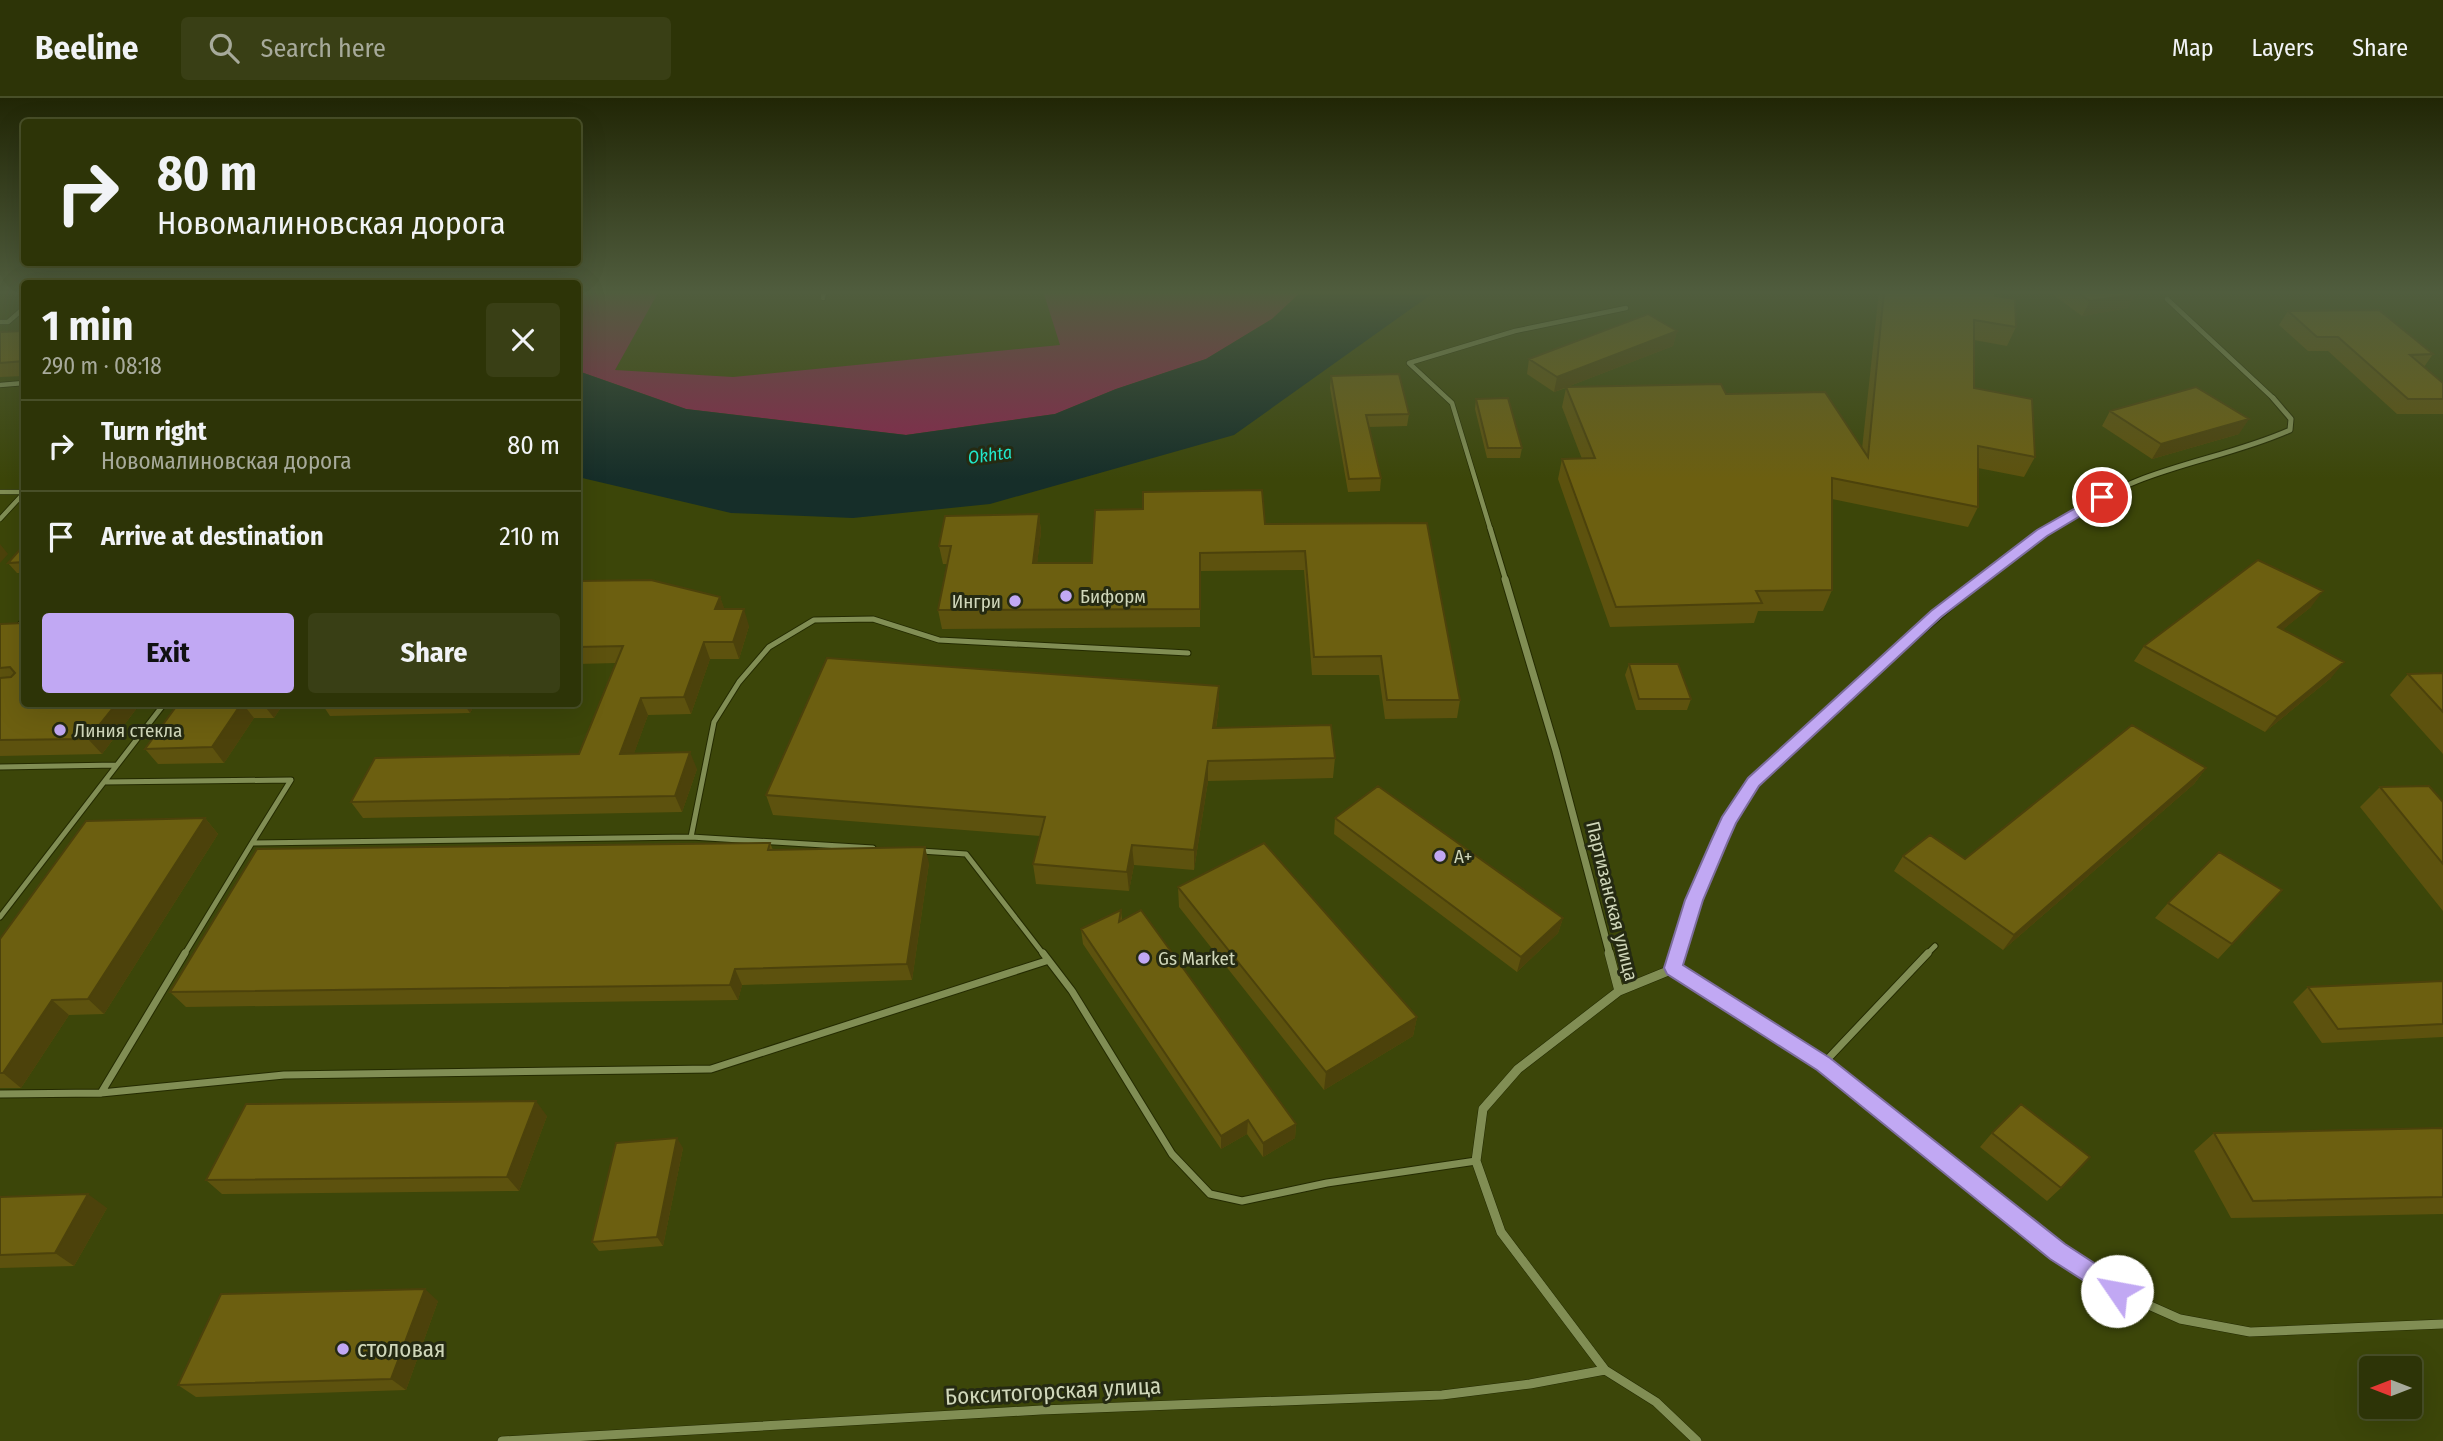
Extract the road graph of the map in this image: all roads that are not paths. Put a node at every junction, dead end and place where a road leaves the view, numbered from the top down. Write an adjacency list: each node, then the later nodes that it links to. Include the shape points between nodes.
1 (1440, 354): 10 (lane, via 1409,363 1452,403)
2 (2226, 354): 5 (lane)
3 (21, 383): 4 (lane)
4 (0, 385)
5 (2273, 398): 23 (street, via 2291,419 2290,430 2271,440 2148,476 2042,533 1936,614 1796,741 1754,782 1728,821 1694,900)
6 (0, 492): 7 (lane)
7 (21, 492)
8 (21, 495): 9 (lane)
9 (0, 519)
10 (1490, 528): 24 (street, Партизанская улица, via 1556,751)
11 (1188, 653): 16 (lane, via 939,640 873,619 814,620 769,647 739,682 714,723)
12 (162, 707): 13 (lane)
13 (117, 765): 14 (lane); 15 (lane)
14 (0, 766)
15 (104, 782): 17 (lane, via 291,780); 20 (lane)
16 (691, 837): 17 (lane); 18 (lane)
17 (252, 843): 26 (lane)
18 (876, 849)
19 (915, 851): 22 (lane, via 966,854)
20 (0, 917)
21 (1935, 946): 25 (lane)
22 (1046, 961): 26 (lane, via 710,1069 284,1076); 28 (lane, via 1072,991 1172,1154 1210,1194 1241,1201)
23 (1673, 968): 24 (street); 25 (street)
24 (1619, 991): 28 (street, Партизанская улица, via 1518,1069 1483,1109)
25 (1824, 1064): 29 (street, via 2057,1252 2117,1291 2180,1319 2250,1332)
26 (101, 1093): 27 (lane)
27 (0, 1094)
28 (1476, 1161): 30 (street, Партизанская улица, via 1500,1232)
29 (2443, 1324)
30 (1605, 1370): 31 (street, Бокситогорская улица, via 1442,1395 1041,1410); 32 (street, Партизанская улица, via 1656,1402)
31 (502, 1441)
32 (1697, 1441)

